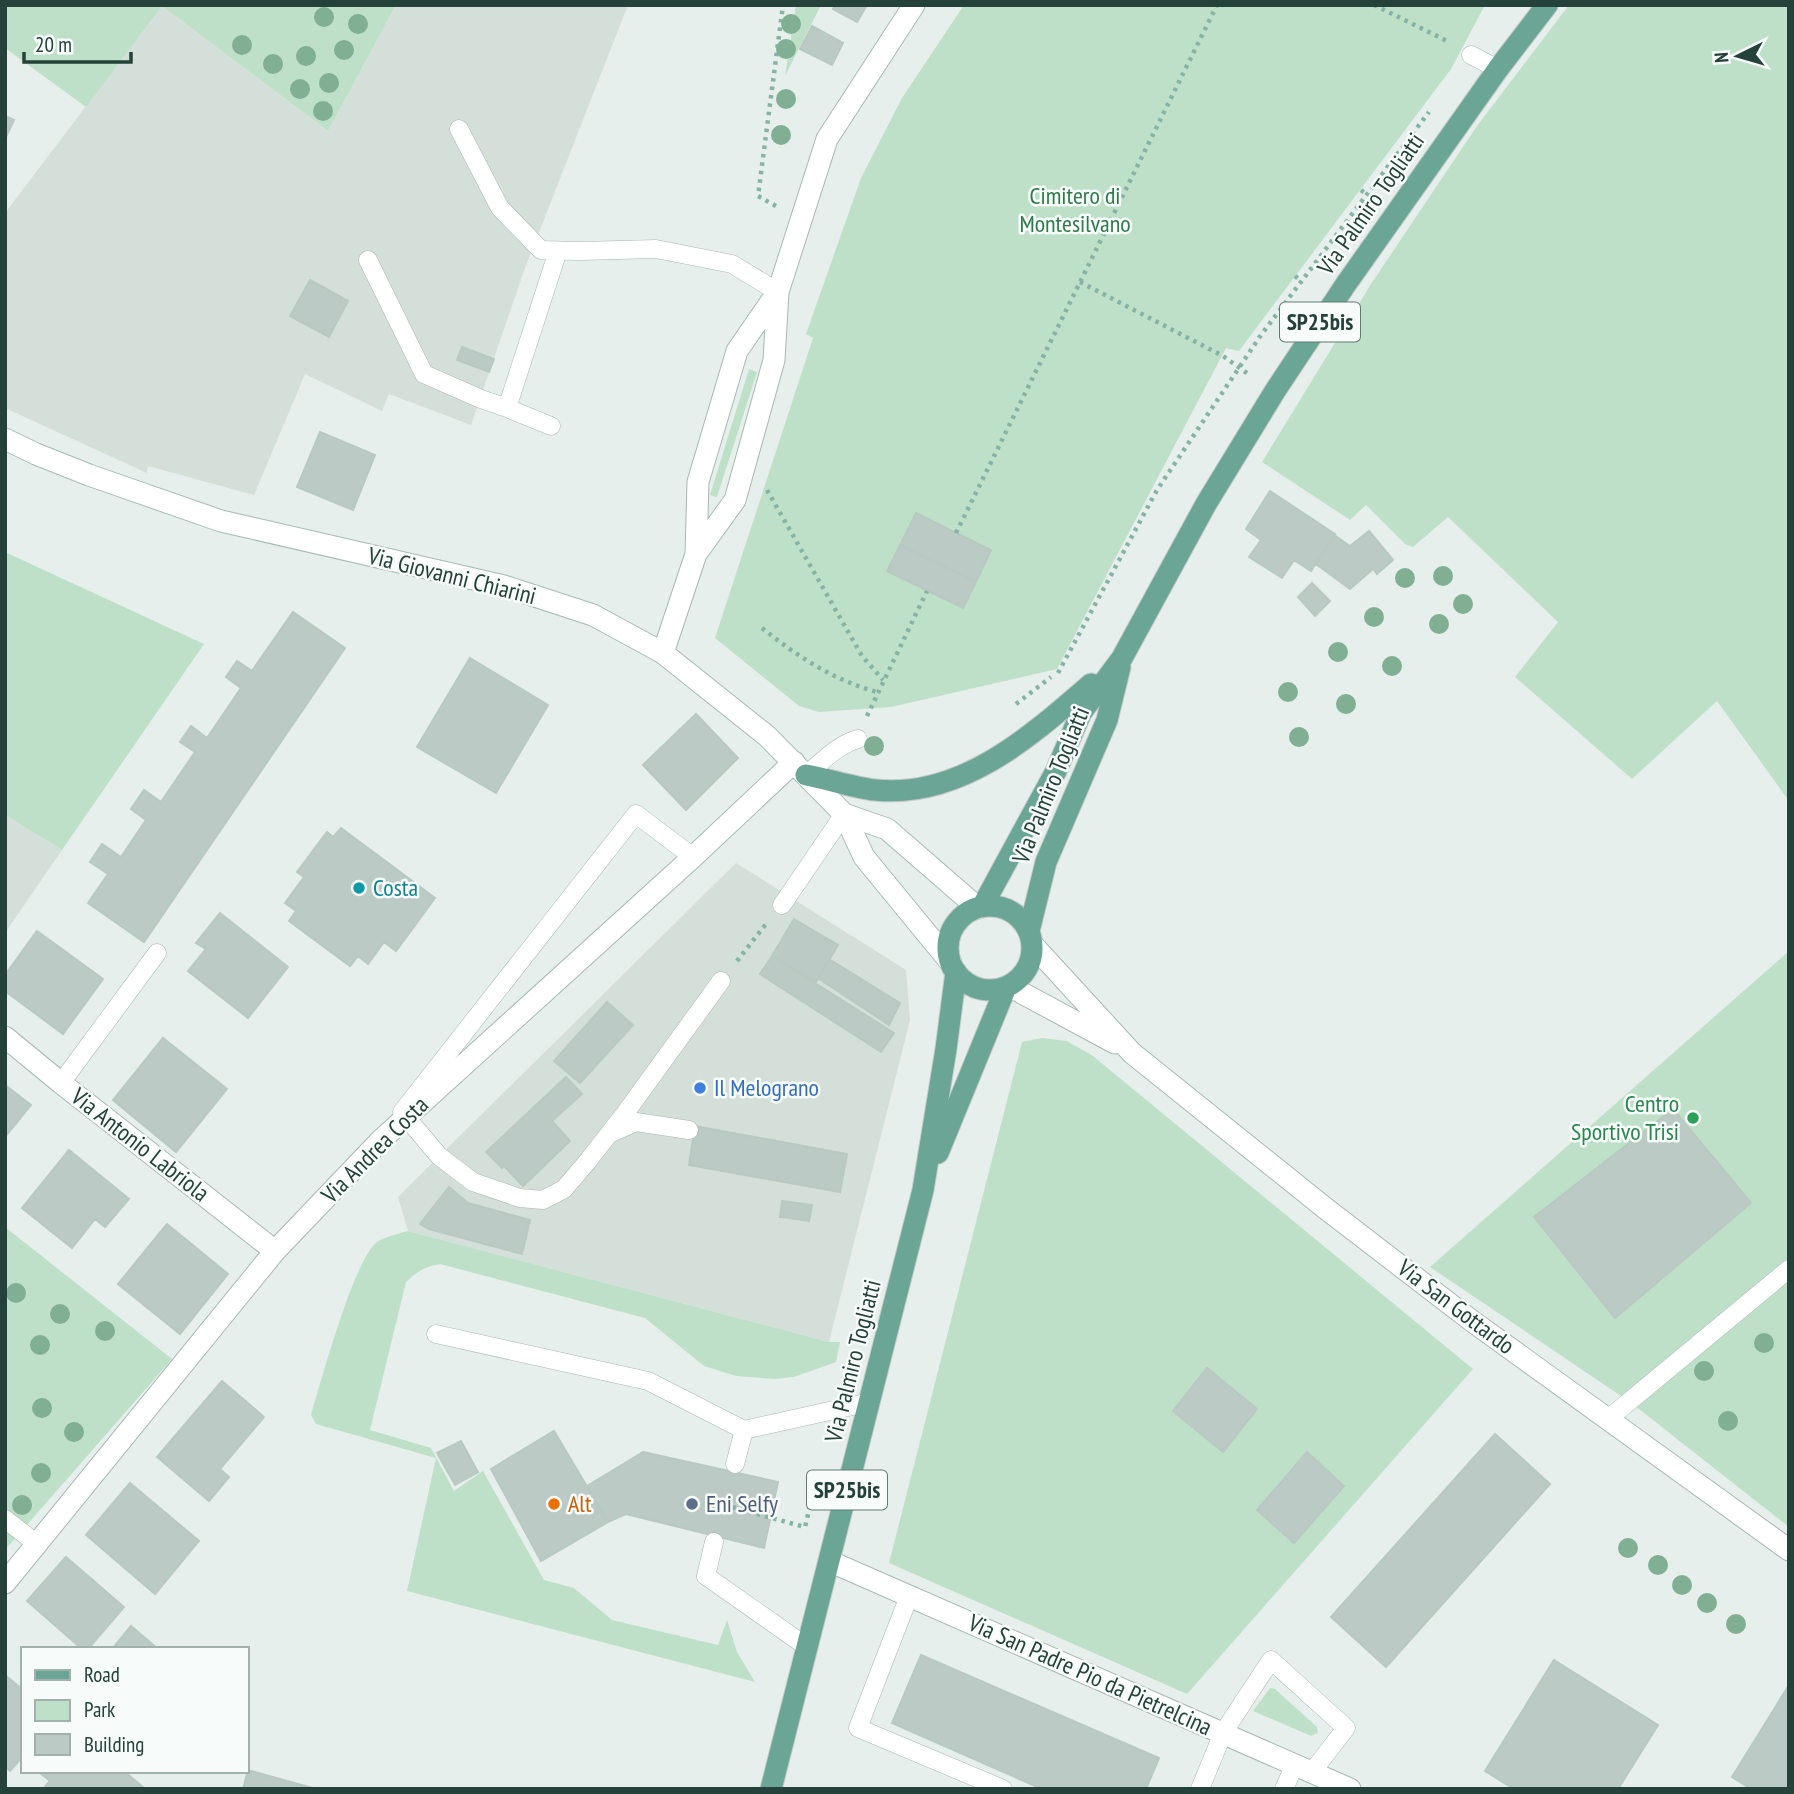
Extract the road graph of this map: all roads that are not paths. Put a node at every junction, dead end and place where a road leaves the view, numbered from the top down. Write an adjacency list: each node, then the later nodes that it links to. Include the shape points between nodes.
1 (914, 5): 8 (street, via 827,139)
2 (1547, 5): 4 (main road, Via Palmiro Togliatti / SP25bis)
3 (1471, 55): 4 (lane)
4 (1498, 69): 14 (main road, Via Palmiro Togliatti / SP25bis, via 1275,391 1206,504)
5 (459, 130): 6 (lane, via 500,208 541,250)
6 (558, 251): 8 (lane, via 656,249 732,264); 9 (lane)
7 (368, 260): 9 (lane, via 424,374)
8 (778, 292): 12 (street, via 774,360 735,500); 12 (street, via 737,351 698,482)
9 (507, 408): 10 (lane)
10 (551, 426)
11 (5, 439): 13 (street, Via Giovanni Chiarini, via 89,475 221,521 517,590 593,615)
12 (696, 554): 13 (street)
13 (663, 653): 16 (street, Via Giovanni Chiarini, via 720,696)
14 (1122, 658): 16 (main road, via 1027,738 984,766 951,779 912,789 872,790); 20 (main road, Via Palmiro Togliatti / SP25bis, via 1081,713 1056,771); 21 (main road, Via Palmiro Togliatti / SP25bis, via 1107,720 1045,862)
15 (858, 739): 16 (lane)
16 (800, 768): 17 (street, Via Giovanni Chiarini); 18 (street, Via Andrea Costa)
17 (844, 814): 19 (lane); 20 (street, Via Giovanni Chiarini, via 887,829); 23 (street, Via Giovanni Chiarini, via 864,857)
18 (693, 857): 29 (street, Via Andrea Costa); 32 (lane, via 636,814)
19 (782, 905)
20 (980, 908): 21 (main road, via 1004,908 1023,921); 23 (main road, via 961,918 951,934 949,954)
21 (1031, 937): 25 (main road, via 1027,969); 27 (street, Via San Gottardo)
22 (157, 953): 28 (lane)
23 (954, 968): 25 (main road, via 978,988); 33 (main road, Via Palmiro Togliatti / SP25bis)
24 (721, 981): 31 (lane)
25 (1007, 987): 27 (street, Via San Gottardo); 33 (main road, Via Palmiro Togliatti / SP25bis)
26 (5, 1037): 28 (street, Via Antonio Labriola)
27 (1132, 1052): 38 (street, Via San Gottardo, via 1358,1234)
28 (61, 1083): 34 (street, Via Antonio Labriola)
29 (406, 1117): 31 (lane, via 439,1156 473,1182 520,1198 542,1200 564,1189); 32 (street, Via Andrea Costa)
30 (689, 1130): 31 (lane, via 636,1122)
31 (608, 1135)
32 (381, 1140): 34 (street, Via Andrea Costa)
33 (923, 1190): 37 (main road, Via Palmiro Togliatti / SP25bis)
34 (275, 1251): 43 (street, Via Andrea Costa)
35 (1789, 1269): 38 (lane)
36 (436, 1334): 39 (lane, via 648,1381)
37 (870, 1402): 39 (lane); 45 (main road, Via Palmiro Togliatti / SP25bis)
38 (1608, 1419): 44 (street, Via San Gottardo)
39 (744, 1430): 40 (lane)
40 (735, 1464)
41 (5, 1519): 43 (lane)
42 (714, 1542): 48 (lane, via 706,1576)
43 (37, 1544): 46 (street, Via Andrea Costa)
44 (1789, 1550)
45 (829, 1561): 47 (street, Via San Padre Pio da Pietrelcina); 48 (main road, Via Palmiro Togliatti / SP25bis)
46 (5, 1583)
47 (909, 1596): 49 (street, Via San Padre Pio da Pietrelcina); 52 (lane, via 858,1728)
48 (807, 1647): 51 (main road, Via Palmiro Togliatti / SP25bis)
49 (1223, 1733): 50 (street, Via San Padre Pio da Pietrelcina); 50 (lane, via 1272,1660 1346,1728); 53 (lane)
50 (1304, 1768): 54 (lane); 55 (street, Via San Padre Pio da Pietrelcina)
51 (771, 1789)
52 (1003, 1789)
53 (1199, 1789)
54 (1284, 1789)
55 (1350, 1789)

